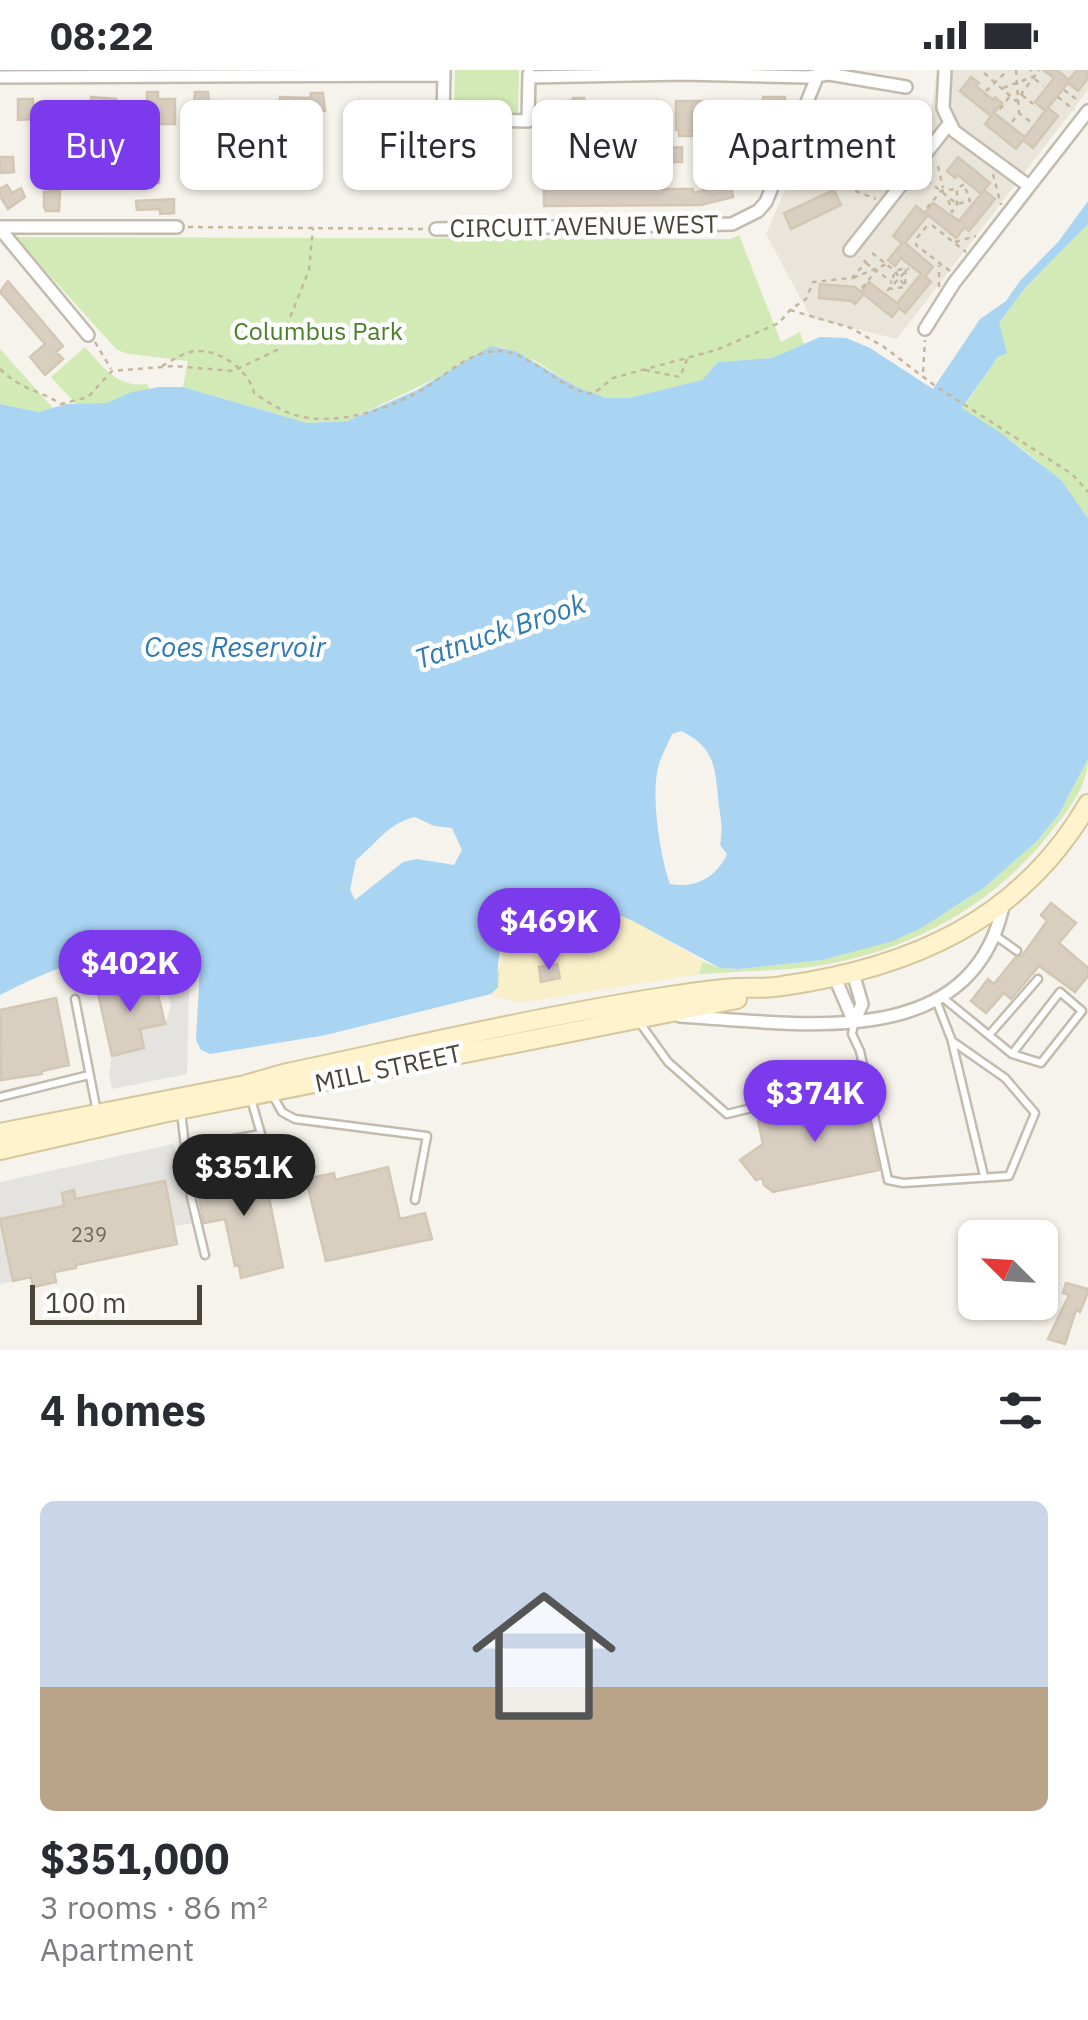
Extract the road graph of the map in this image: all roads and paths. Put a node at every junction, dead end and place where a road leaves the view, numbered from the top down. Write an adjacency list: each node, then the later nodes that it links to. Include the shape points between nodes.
1 (945, 70): 31 (street)
2 (1008, 70): 13 (path)
3 (1016, 70): 14 (path)
4 (1030, 70): 12 (path)
5 (1039, 70): 12 (path)
6 (444, 72): 8 (street, via 443,119 528,121); 11 (street)
7 (684, 72): 8 (street); 9 (street)
8 (529, 73)
9 (819, 73): 16 (street); 23 (street)
10 (984, 73): 13 (path)
11 (0, 76)
12 (1034, 77): 14 (path); 15 (path); 20 (path)
13 (994, 82): 17 (path); 19 (path)
14 (1015, 83): 17 (path); 24 (path)
15 (1043, 86)
16 (906, 87)
17 (1002, 89): 21 (path)
18 (1064, 90): 26 (path)
19 (986, 91)
20 (1021, 94): 24 (path); 25 (path)
21 (1010, 96): 24 (path); 27 (path)
22 (1058, 98): 26 (path)
23 (808, 100)
24 (1016, 100): 28 (path)
25 (1033, 104)
26 (1081, 108): 35 (street)
27 (1000, 109)
28 (1019, 113): 29 (path); 30 (path)
29 (1012, 122)
30 (1031, 122)
31 (949, 124): 35 (street); 42 (street)
32 (938, 166): 39 (path)
33 (992, 170): 45 (path)
34 (932, 183): 39 (path)
35 (1029, 186): 70 (street)
36 (958, 189): 39 (path); 41 (path, via 964,184 970,201); 43 (path)
37 (769, 190): 50 (street, CIRCUIT AVENUE WEST, via 758,211 732,224)
38 (853, 190): 42 (path)
39 (942, 190): 40 (path); 46 (path)
40 (947, 196): 43 (path); 43 (path, via 952,212)
41 (965, 202): 43 (path); 44 (path)
42 (886, 204): 53 (street)
43 (957, 204)
44 (969, 206)
45 (1001, 207)
46 (926, 208)
47 (177, 227): 48 (street); 49 (path)
48 (0, 228): 71 (street)
49 (313, 228): 50 (path); 74 (path, via 309,270 277,350)
50 (436, 229)
51 (980, 235): 52 (path)
52 (954, 243): 54 (path); 57 (path, via 933,226 917,238 916,245)
53 (850, 250): 56 (path)
54 (966, 252)
55 (872, 253): 58 (path)
56 (865, 262): 60 (path); 64 (path)
57 (939, 262): 62 (path); 68 (path)
58 (887, 264): 60 (path); 61 (path)
59 (908, 270): 61 (path); 63 (path); 66 (path)
60 (876, 271): 64 (path); 65 (path); 67 (path)
61 (896, 271): 63 (path); 65 (path)
62 (951, 272)
63 (899, 277): 65 (path); 66 (path)
64 (852, 278): 69 (path, via 814,282)
65 (890, 286): 66 (path)
66 (906, 287)
67 (862, 288)
68 (938, 288)
69 (790, 310): 72 (path, via 778,323); 78 (path, via 851,328)
70 (925, 329): 78 (path)
71 (88, 334): 77 (path)
72 (688, 356): 76 (path); 76 (path, via 680,377)
73 (162, 366): 74 (path); 74 (path, via 198,350); 77 (path)
74 (237, 368): 76 (path, via 254,394 296,415 340,418 387,406 476,355 498,350 575,392 592,394 612,378)
75 (0, 369): 77 (path, via 17,386 62,404 88,397)
76 (644, 370)
77 (112, 371)
78 (923, 374): 79 (path, via 1072,474)
79 (1088, 492)
80 (1088, 804): 81 (main road, MILL STREET, via 1044,865)
81 (1004, 901): 82 (street); 84 (main road, MILL STREET, via 958,935)
82 (996, 936): 83 (lane); 88 (street, via 974,971)
83 (1018, 950)
84 (844, 975): 86 (main road, MILL STREET); 90 (street); 90 (street, via 862,1004)
85 (1038, 978): 91 (lane)
86 (776, 987): 89 (main road, MILL STREET); 99 (main road, MILL STREET, via 621,1004 392,1051)
87 (75, 999): 94 (lane)
88 (939, 999): 90 (street); 91 (lane); 92 (lane)
89 (645, 1016): 90 (street); 95 (lane, via 668,1062 727,1114); 96 (main road, MILL STREET)
90 (854, 1022): 95 (lane)
91 (989, 1035): 93 (lane)
92 (952, 1041): 103 (lane); 103 (lane, via 1005,1078 1036,1113 1009,1176)
93 (1012, 1054): 93 (lane, via 1041,1064 1082,1012 1060,992)
94 (90, 1076): 97 (lane); 100 (lane)
95 (866, 1080): 103 (lane, via 888,1180)
96 (272, 1093): 98 (main road, MILL STREET); 104 (lane, via 294,1120 426,1136)
97 (0, 1097)
98 (251, 1098): 99 (main road, MILL STREET); 102 (lane, via 261,1134)
99 (171, 1107): 100 (main road, MILL STREET); 101 (main road, MILL STREET); 102 (lane)
100 (97, 1113): 101 (main road, MILL STREET)
101 (0, 1135)
102 (184, 1148): 105 (lane)
103 (984, 1177)
104 (415, 1200)
105 (206, 1255)

